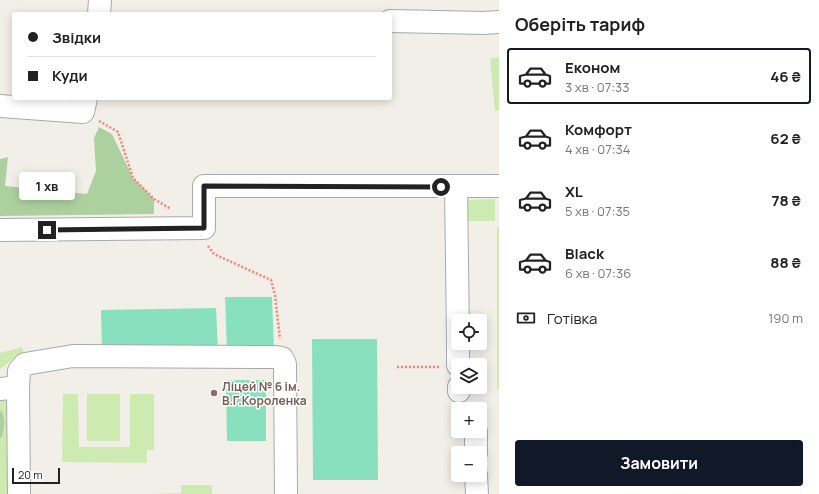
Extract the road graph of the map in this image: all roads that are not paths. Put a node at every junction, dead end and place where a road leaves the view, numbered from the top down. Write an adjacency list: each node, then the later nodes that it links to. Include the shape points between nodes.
1 (100, 0): 2 (lane)
2 (99, 12)
3 (392, 21): 4 (lane)
4 (499, 22)
5 (84, 105): 6 (lane)
6 (0, 106)
7 (499, 186): 8 (lane)
8 (456, 187): 9 (lane, via 204,186 204,228); 10 (lane)
9 (0, 230)
10 (458, 314)
11 (456, 350): 12 (lane)
12 (450, 366)
13 (9, 388): 15 (lane); 16 (lane, via 25,364 73,356 282,358 285,364)
14 (476, 482): 17 (lane)
15 (19, 494)
16 (286, 494)
17 (477, 494)

